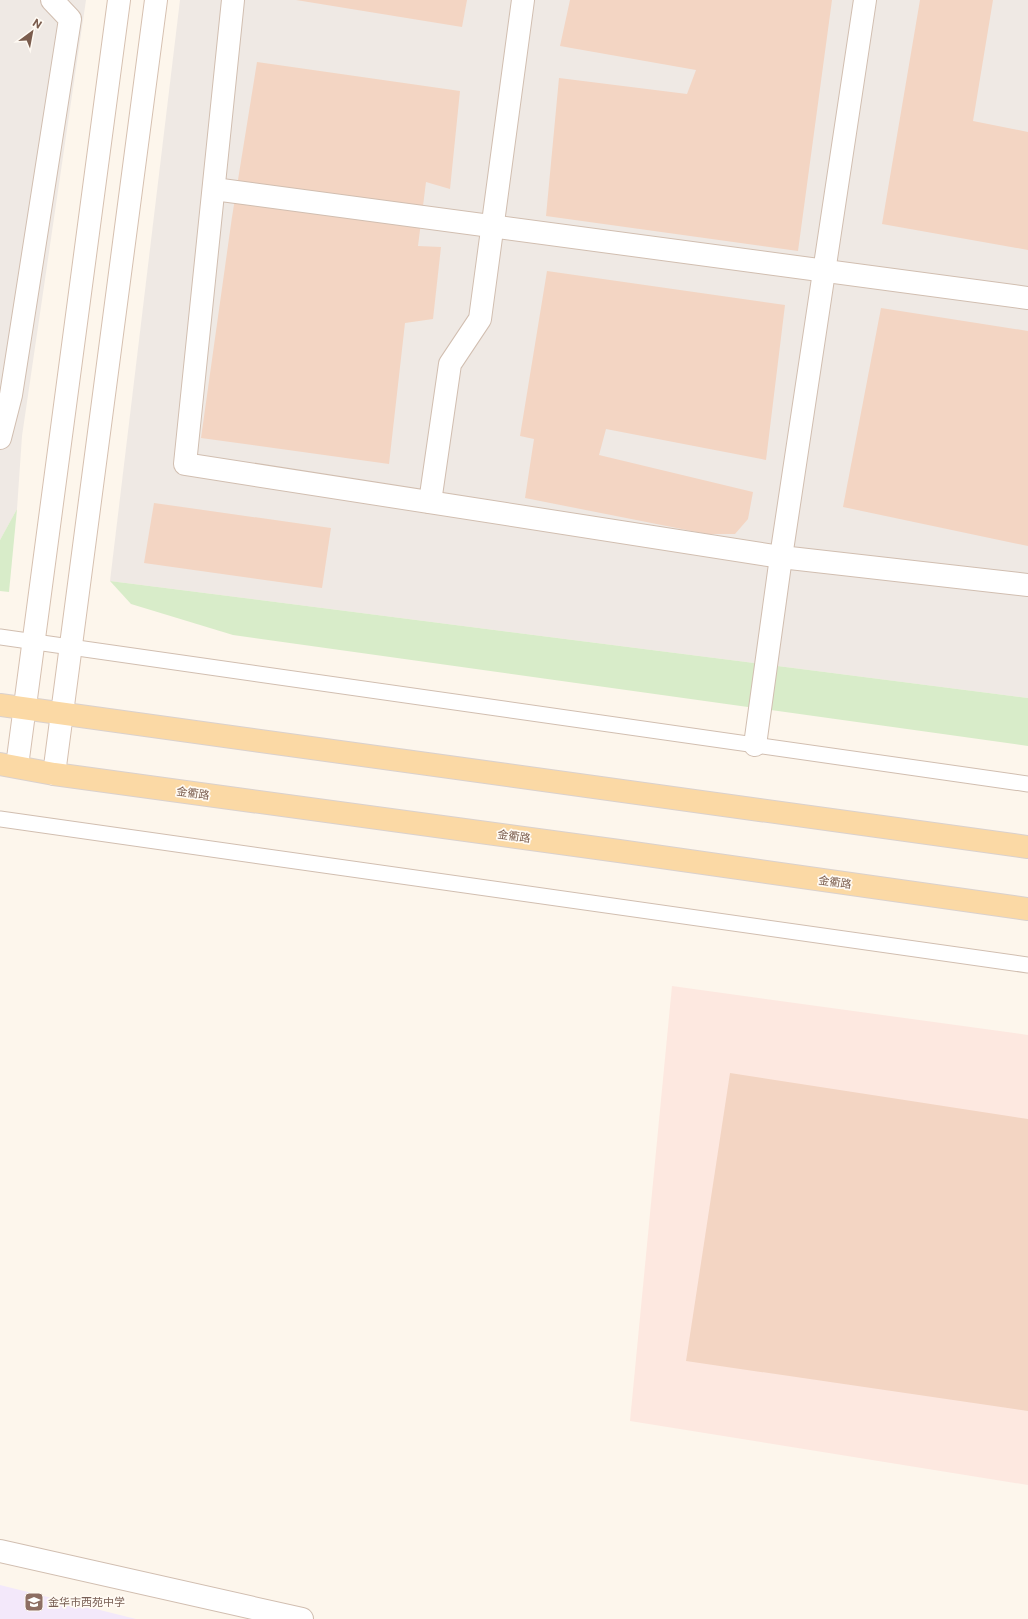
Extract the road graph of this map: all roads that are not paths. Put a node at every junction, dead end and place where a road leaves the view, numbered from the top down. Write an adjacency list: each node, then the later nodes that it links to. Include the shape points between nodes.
1 (52, 0): 11 (street, via 70,19 11,395)
2 (119, 0): 16 (street)
3 (156, 0): 17 (street)
4 (233, 0): 7 (street)
5 (523, 0): 8 (street)
6 (864, 0): 9 (street)
7 (214, 190): 8 (street); 12 (street, via 185,464)
8 (492, 226): 9 (street); 12 (street, via 480,319 450,364)
9 (824, 270): 10 (street); 13 (street)
10 (1028, 298)
11 (0, 438)
12 (430, 502): 13 (street)
13 (781, 557): 14 (street); 21 (street)
14 (1028, 585)
15 (0, 637): 16 (lane)
16 (33, 642): 17 (lane); 19 (street)
17 (70, 647): 20 (street); 21 (lane)
18 (0, 705): 19 (main road)
19 (24, 708): 20 (main road); 22 (street)
20 (62, 713): 23 (street); 26 (main road)
21 (755, 745): 24 (lane)
22 (8, 765): 23 (main road, 金衢路)
23 (54, 774): 27 (main road, 金衢路)
24 (1028, 784)
25 (0, 819): 28 (lane)
26 (1028, 847)
27 (1028, 910)
28 (1028, 965)
29 (0, 1551): 30 (street)
30 (302, 1619)

